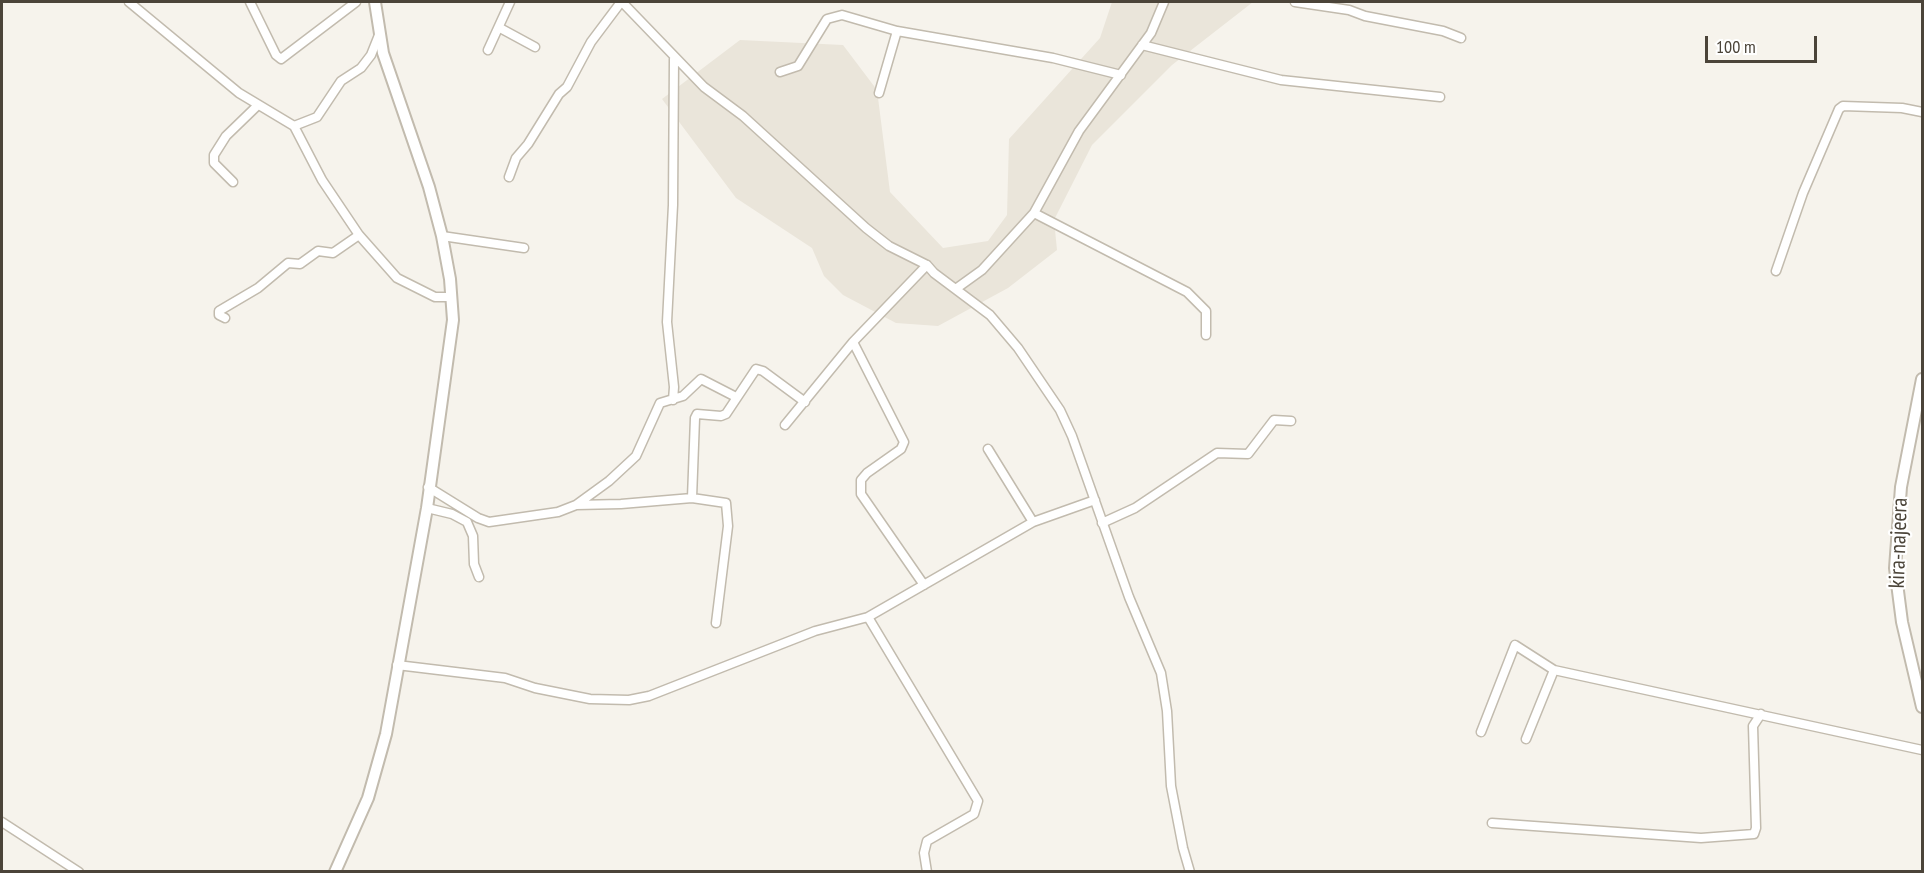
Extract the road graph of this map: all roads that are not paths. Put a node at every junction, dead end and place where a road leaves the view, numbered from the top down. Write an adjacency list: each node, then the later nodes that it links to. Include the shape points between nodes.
1 (129, 2): 21 (street)
2 (250, 2): 3 (street, via 281,58)
3 (356, 2)
4 (375, 2): 11 (street)
5 (510, 2): 9 (street)
6 (622, 2): 16 (street); 24 (street, via 591,42 567,87 516,158)
7 (1164, 2): 13 (street)
8 (1295, 2): 12 (street, via 1349,10)
9 (500, 28): 14 (street); 15 (street)
10 (897, 31): 17 (street, via 835,15 827,19 798,66); 18 (street, via 1053,58); 19 (street)
11 (379, 35): 23 (street, via 371,56 341,81 317,117); 28 (street)
12 (1461, 38)
13 (1142, 45): 18 (street); 20 (street, via 1281,80)
14 (535, 47)
15 (488, 50)
16 (674, 59): 30 (street, via 866,228 889,246); 39 (street, via 667,322)
17 (780, 72)
18 (1121, 75): 26 (street, via 1079,131)
19 (879, 93)
20 (1440, 97)
21 (257, 106): 23 (street); 25 (street, via 230,131 214,155 214,163)
22 (1923, 112): 31 (street, via 1881,107 1839,109 1803,193)
23 (294, 126): 27 (street, via 322,180)
24 (509, 177)
25 (233, 182)
26 (1034, 213): 32 (street, via 982,270); 35 (street, via 1187,292 1206,311)
27 (359, 235): 33 (street, via 388,270 407,285 435,297); 34 (street, via 333,253 318,251 300,264 288,263 258,288 219,311)
28 (442, 236): 29 (street); 33 (street)
29 (524, 248)
30 (927, 265): 32 (street); 36 (street)
31 (1776, 272)
32 (957, 288): 46 (street, via 1004,330 1060,410)
33 (452, 297): 44 (street, via 450,352)
34 (225, 318)
35 (1206, 335)
36 (854, 342): 40 (street); 54 (street, via 904,442 901,449 861,480 861,494)
37 (1923, 379): 59 (street, kira-najeera, via 1901,487 1895,568 1902,622)
38 (736, 397): 39 (street, via 704,379); 40 (street, via 752,372 759,369); 45 (street, via 722,416 702,413 695,418)
39 (673, 400): 47 (street, via 657,406 636,456)
40 (805, 402): 42 (street)
41 (1291, 421): 51 (street, via 1274,420 1248,454 1217,453 1135,508)
42 (785, 425)
43 (988, 449): 50 (street)
44 (428, 487): 48 (street); 49 (street)
45 (692, 498): 47 (street); 56 (street, via 721,501 728,507)
46 (1095, 500): 50 (street); 51 (street)
47 (576, 505): 49 (street, via 558,512)
48 (427, 508): 52 (street, via 460,517); 57 (street)
49 (489, 522): 52 (street)
50 (1033, 522): 54 (street)
51 (1102, 523): 69 (street, via 1161,673 1171,786)
52 (473, 536): 53 (street)
53 (478, 577)
54 (924, 585): 55 (street)
55 (868, 617): 57 (street, via 815,632 676,688 629,700 590,699 505,678); 68 (street, via 978,801 974,814 927,841)
56 (716, 623)
57 (397, 665): 67 (street, via 378,769)
58 (1554, 670): 60 (street); 61 (street, via 1515,645); 62 (street)
59 (1923, 707)
60 (1761, 714): 63 (street); 65 (street, via 1753,726 1754,834 1701,838)
61 (1481, 732)
62 (1526, 739)
63 (1923, 750)
64 (2, 822): 66 (street)
65 (1492, 822)
66 (79, 872)
67 (335, 872)
68 (927, 872)
69 (1190, 872)

